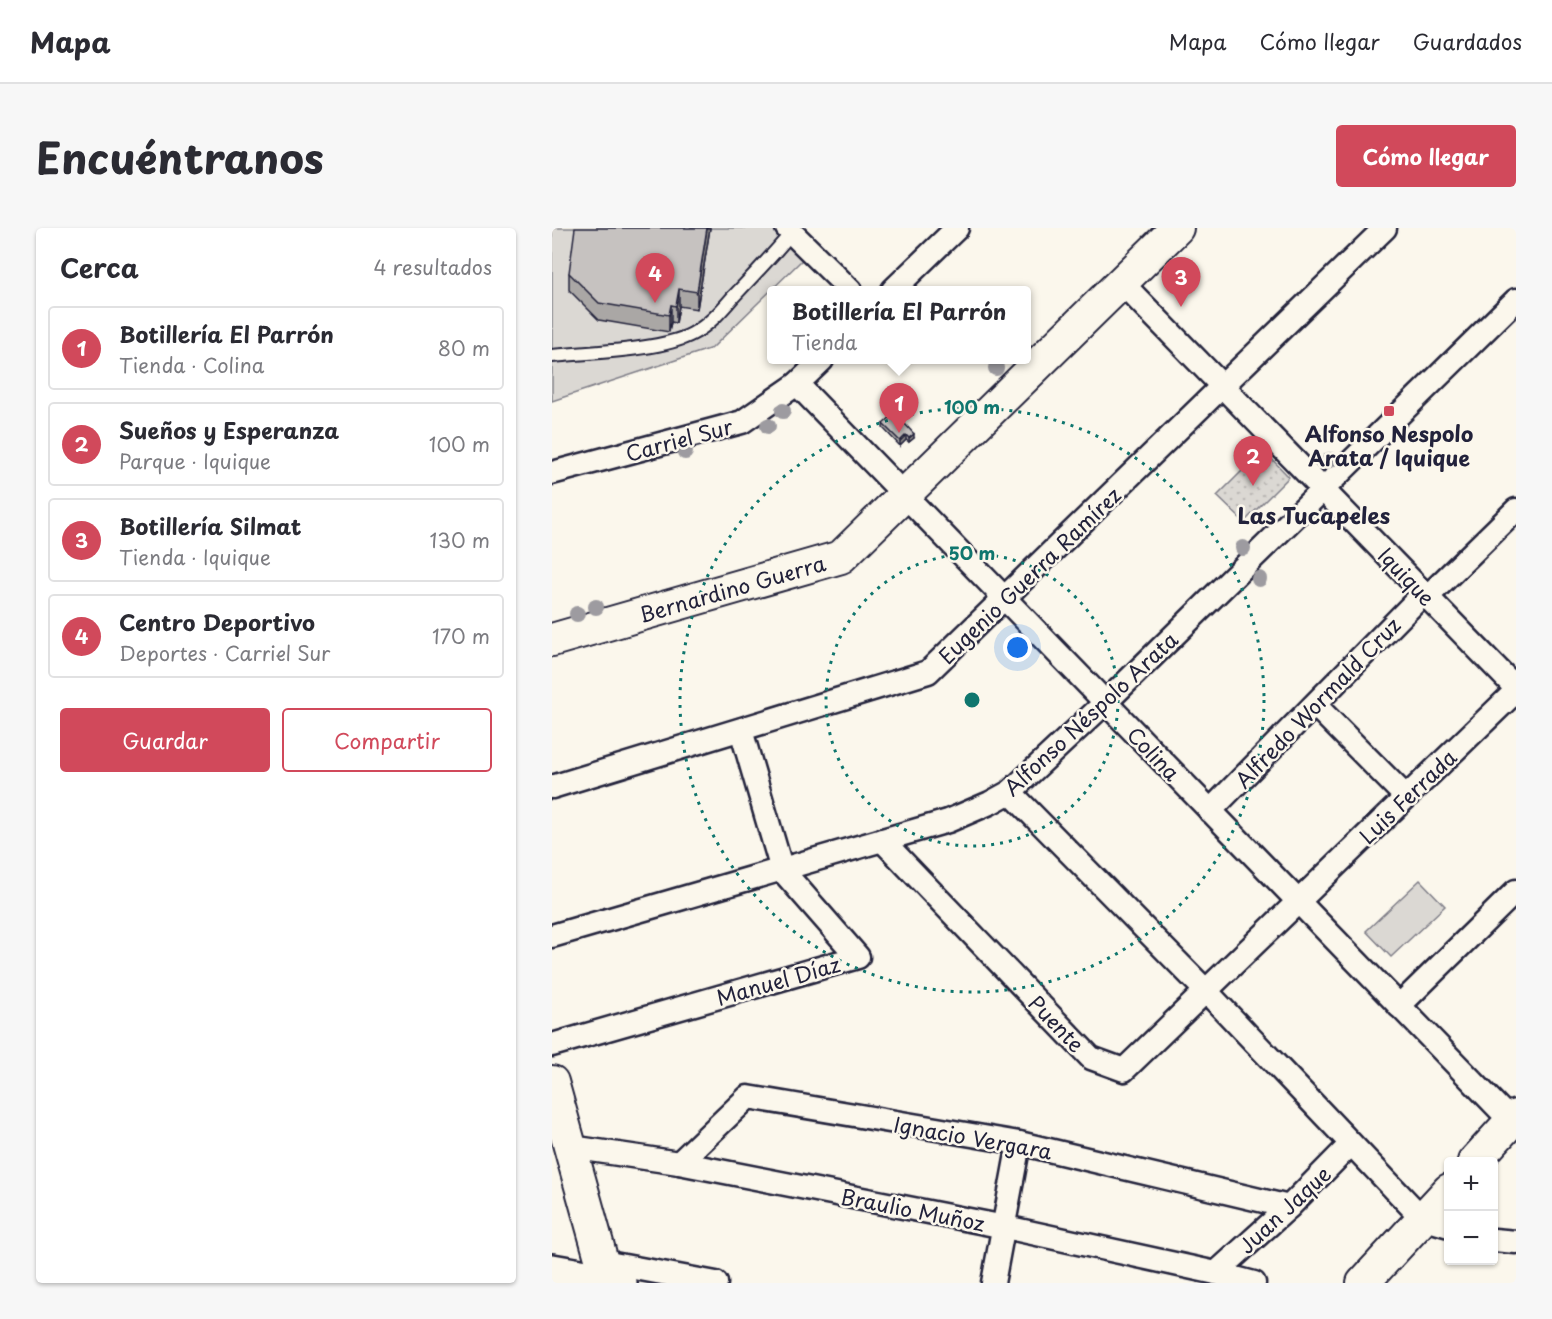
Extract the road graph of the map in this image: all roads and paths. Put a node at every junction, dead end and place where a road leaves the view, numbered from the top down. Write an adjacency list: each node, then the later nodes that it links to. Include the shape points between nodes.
1 (957, 228): 7 (street)
2 (1385, 228): 12 (street, Eugenio Guerra Ramírez)
3 (1175, 229): 5 (street, Bernardino Guerra)
4 (789, 230): 6 (street); 9 (lane, via 711,321 692,334 645,346)
5 (1122, 283): 12 (street, Iquique); 15 (street, Bernardino Guerra)
6 (845, 286)
7 (898, 286)
8 (1516, 300): 14 (street, Alfonso Néspolo Arata)
9 (552, 356)
10 (818, 364): 11 (street, Carriel Sur)
11 (797, 384): 13 (street, Carriel Sur, via 742,422); 15 (street, Colina)
12 (1223, 386): 14 (street, Iquique); 18 (street, Eugenio Guerra Ramírez)
13 (552, 473)
14 (1323, 490): 17 (street, Iquique); 21 (street, Alfonso Néspolo Arata)
15 (904, 495): 18 (street, Colina); 19 (street, Bernardino Guerra, via 841,557)
16 (1516, 510): 17 (street, Alfredo Wormald Cruz)
17 (1426, 595): 20 (street, Iquique); 22 (street, Alfredo Wormald Cruz)
18 (1004, 598): 21 (street, Colina); 23 (street, Eugenio Guerra Ramírez, via 928,672)
19 (552, 640)
20 (1516, 689): 26 (street, Luis Ferrada)
21 (1105, 703): 25 (street, Alfonso Néspolo Arata); 27 (street, Colina)
22 (1315, 705): 26 (street); 27 (street, Alfredo Wormald Cruz)
23 (741, 730): 24 (street, Eugenio Guerra Ramírez); 29 (street, Manuel Díaz)
24 (552, 787)
25 (1010, 792): 28 (street, Alfonso Néspolo Arata, via 948,821); 33 (street)
26 (1406, 797): 31 (street, Luis Ferrada)
27 (1210, 811): 31 (street, Colina)
28 (882, 840): 29 (street, Alfonso Néspolo Arata); 33 (street, Puente, via 1091,1058 1124,1070)
29 (782, 870): 32 (street, Alfonso Néspolo Arata); 35 (street, Manuel Díaz, via 858,957)
30 (1516, 891): 34 (street)
31 (1298, 902): 33 (street, Puente); 34 (street, Colina)
32 (552, 936)
33 (1206, 991): 39 (street)
34 (1399, 1006): 37 (street, Colina)
35 (552, 1045)
36 (552, 1082): 40 (street)
37 (1514, 1119): 41 (street)
38 (1019, 1143): 42 (street, Ignacio Vergara, via 748,1097); 44 (street, Ignacio Vergara); 46 (street)
39 (1352, 1144): 44 (street, Juan Jaque); 45 (street)
40 (571, 1147): 42 (street, Braulio Muñoz); 51 (street)
41 (1478, 1157)
42 (679, 1163): 46 (street, Braulio Muñoz)
43 (1444, 1201): 45 (street)
44 (1289, 1207): 50 (street, Juan Jaque)
45 (1435, 1222): 55 (street)
46 (1005, 1227): 50 (street, Braulio Muñoz); 53 (street)
47 (1498, 1240): 48 (street)
48 (1516, 1242)
49 (552, 1271): 51 (main road)
50 (1216, 1273): 54 (street, Braulio Muñoz)
51 (609, 1277): 52 (street)
52 (716, 1283)
53 (993, 1283)
54 (1254, 1283)
55 (1363, 1283)

